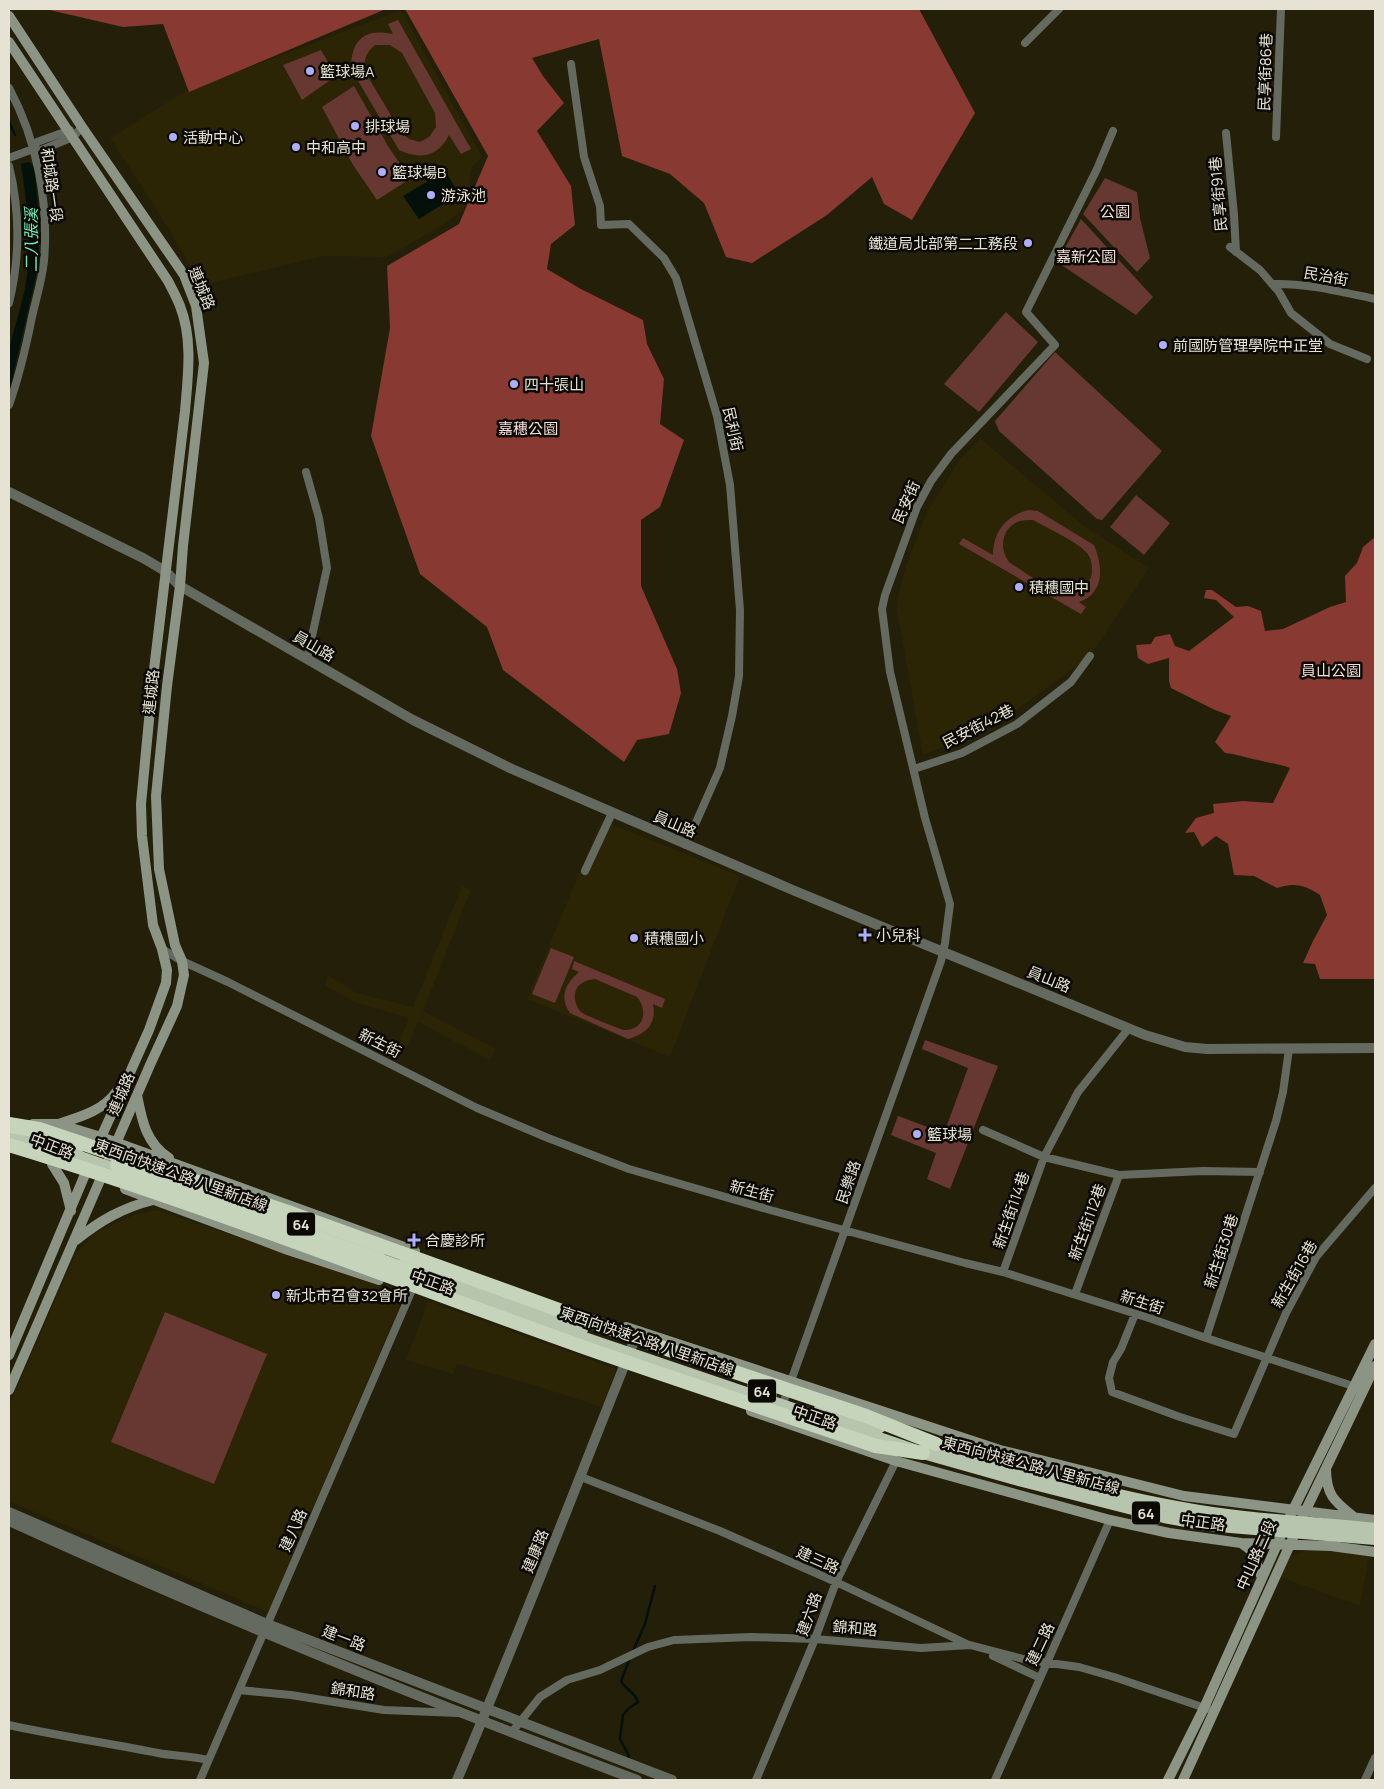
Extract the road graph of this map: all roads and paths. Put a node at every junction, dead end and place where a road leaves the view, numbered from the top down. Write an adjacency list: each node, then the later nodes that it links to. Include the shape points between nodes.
1 (1059, 9): 5 (street)
2 (1281, 9): 12 (street, 民享街86巷)
3 (9, 16): 8 (main road, 連城路)
4 (9, 42): 11 (main road, 連城路)
5 (1026, 43)
6 (571, 64): 29 (street, 民利街, via 584,157 600,206 601,224 629,224 664,258 676,278 717,416 730,485 740,610 739,676 720,768)
7 (9, 88): 13 (street, 和城路一段)
8 (82, 127): 11 (street); 24 (main road, 連城路, via 184,275 200,324 203,378)
9 (1113, 131): 27 (street, 民安街, via 1026,312 1055,345 951,454 931,481 917,507 885,595 882,609 890,672)
10 (1226, 133): 16 (street, 民享街91巷, via 1234,215 1233,249)
11 (70, 134): 13 (street, via 37,142); 23 (main road, 連城路, via 160,266 181,308 189,372)
12 (1276, 136)
13 (33, 149): 14 (street); 20 (street, 和城路一段, via 43,199 44,263 26,349)
14 (9, 158)
15 (9, 166): 18 (street, via 18,238)
16 (1272, 284): 17 (street, 民治街, via 1321,288); 19 (street, via 1291,313 1330,344)
17 (1375, 300)
18 (9, 303)
19 (1367, 359)
20 (9, 405)
21 (306, 472): 26 (street, via 320,518 327,568)
22 (9, 492): 23 (street, 員山路)
23 (165, 571): 24 (street, 員山路); 31 (main road, 連城路, via 141,804 153,925)
24 (180, 586): 26 (street, 員山路); 33 (main road, 連城路, via 166,695 156,814 159,869 175,944)
25 (1090, 656): 27 (street, 民安街42巷, via 1071,682 1017,724 962,753)
26 (308, 659): 28 (street, 員山路, via 472,750)
27 (914, 769): 32 (street, 民安街, via 950,904)
28 (612, 813): 29 (street, 員山路); 30 (street)
29 (686, 845): 32 (street, 員山路)
30 (585, 871)
31 (162, 949): 33 (street, 新生街); 37 (main road, 連城路, via 167,970 166,983)
32 (944, 952): 34 (street, 員山路); 60 (street, 民樂路)
33 (182, 961): 38 (main road, 連城路, via 184,976 177,1006); 60 (street, 新生街, via 443,1092 548,1138 669,1182)
34 (1129, 1028): 36 (street, 員山路, via 1185,1047); 50 (street, 新生街114巷, via 1078,1092)
35 (1375, 1048): 36 (street, 員山路)
36 (1289, 1049): 54 (street, 新生街30巷, via 1283,1092)
37 (127, 1078): 40 (main road, via 101,1107); 44 (main road, 連城路)
38 (137, 1094): 45 (main road, 連城路); 52 (main road, via 142,1121 150,1140 160,1152)
39 (9, 1122): 40 (main road, 中正路); 79 (highway, bridge, via 39,1129 291,1213 675,1352 866,1416)
40 (58, 1124): 44 (main road, 中正路)
41 (983, 1130): 50 (street, 新生街112巷)
42 (9, 1131): 69 (highway, bridge, via 66,1145); 79 (highway, 東西向快速公路 八里新店線 / 64, bridge, via 45,1136 88,1148 671,1360)
43 (9, 1138): 80 (highway, 東西向快速公路 八里新店線 / 64, bridge, via 84,1157 587,1339)
44 (101, 1138): 45 (main road, 中正路); 47 (main road, 連城路)
45 (116, 1143): 48 (main road, 連城路); 49 (main road, 中正路)
46 (12, 1147): 51 (main road, 中正路); 53 (main road, via 64,1158); 80 (highway, bridge, via 81,1167 583,1347 876,1446)
47 (96, 1149): 48 (street); 53 (main road, 連城路)
48 (111, 1154): 49 (main road, via 128,1159); 55 (main road, 連城路)
49 (148, 1154): 52 (main road, 中正路)
50 (1044, 1157): 56 (street, 新生街112巷); 62 (street, 新生街114巷)
51 (52, 1164): 53 (main road, 中正路); 59 (main road, via 64,1183)
52 (182, 1167): 66 (main road, 中正路)
53 (87, 1170): 55 (main road, 中正路); 59 (main road, 連城路)
54 (1260, 1172): 56 (street); 67 (street, 新生街30巷)
55 (102, 1175): 58 (main road, 中正路); 61 (main road, 連城路)
56 (1119, 1175): 64 (street, 新生街112巷)
57 (1375, 1188): 71 (street, 新生街16巷, via 1316,1257)
58 (153, 1200): 61 (main road, via 105,1218); 63 (main road, 中正路, via 288,1250)
59 (71, 1211): 70 (main road, 連城路)
60 (846, 1230): 62 (street, 新生街); 74 (street, 民樂路)
61 (74, 1242): 76 (main road, 連城路)
62 (1003, 1272): 64 (street, 新生街)
63 (412, 1290): 73 (main road, 中正路); 103 (street, 建八路)
64 (1075, 1294): 65 (street, 新生街)
65 (1135, 1314): 67 (street, 新生街); 71 (street, 新生街16巷, via 1113,1362 1109,1378 1112,1392 1171,1414 1234,1434)
66 (638, 1331): 69 (street, 建康路); 74 (main road, 中正路)
67 (1206, 1338): 71 (street, 新生街)
68 (1375, 1344): 75 (main road, 中山路二段)
69 (630, 1350): 73 (street, 建康路); 77 (main road)
70 (9, 1355)
71 (1266, 1358): 75 (street, 新生街)
72 (1375, 1366): 75 (main road, 中山路二段)
73 (623, 1368): 78 (main road, 中正路); 83 (street, 建康路)
74 (791, 1382): 77 (street, 民樂路); 84 (main road, 中正路, via 1000,1450 1184,1496)
75 (1358, 1388): 82 (main road, 中山路二段); 84 (main road, 中山路二段)
76 (9, 1390)
77 (783, 1402): 78 (street, 民樂路); 92 (main road, via 1066,1488 1178,1514)
78 (776, 1420): 81 (main road, 中正路)
79 (936, 1444): 94 (highway, 東西向快速公路 八里新店線 / 64, bridge, via 1048,1477 1181,1508)
80 (923, 1453): 95 (highway, 東西向快速公路 八里新店線 / 64, bridge, via 1164,1517 1254,1530)
81 (896, 1460): 89 (main road, 中正路); 102 (street, 建六路)
82 (1326, 1465): 86 (main road, 中山路二段); 88 (main road, via 1326,1484 1331,1495)
83 (581, 1477): 102 (street, 建三路); 110 (street, 建康路)
84 (1292, 1510): 86 (main road, 中正路); 92 (main road, 中山路二段)
85 (9, 1512): 103 (street, 建一路)
86 (1305, 1512): 87 (main road, 中正路); 93 (main road, 中山路二段)
87 (1338, 1516): 88 (main road, 中正路); 93 (main road)
88 (1355, 1518): 90 (main road, 中正路)
89 (1110, 1520): 96 (main road, 中正路, via 1169,1533); 106 (street, 建二路)
90 (1375, 1520)
91 (9, 1522): 103 (street, 建一路)
92 (1285, 1526): 93 (main road); 97 (main road, 中山路二段)
93 (1298, 1527): 98 (main road, 中山路二段); 99 (main road)
94 (1375, 1529)
95 (1375, 1539)
96 (1241, 1543): 97 (main road, 中正路); 101 (main road, via 1252,1551)
97 (1277, 1543): 98 (main road, 中正路); 101 (main road, 中山路二段)
98 (1290, 1544): 99 (main road, 中正路); 111 (main road, 中山路二段)
99 (1331, 1546): 100 (main road, 中正路)
100 (1375, 1552)
101 (1262, 1578): 109 (main road, 中山路二段)
102 (836, 1582): 104 (street, 建六路); 105 (street, 建三路)
103 (265, 1629): 108 (street, 建八路); 110 (street, 建一路); 112 (street, 建一路)
104 (816, 1639): 105 (street, 錦和路, via 921,1648); 114 (street, 錦和路, via 674,1640 648,1646 600,1670 560,1684 540,1697); 124 (street, 建六路)
105 (970, 1645): 106 (street, 錦和路); 107 (street, 建三路)
106 (1048, 1663): 107 (street, 建二路); 109 (street, 錦和路, via 1079,1667 1114,1677)
107 (1040, 1678): 125 (street, 建二路)
108 (239, 1690): 112 (street, 錦和路, via 384,1710); 118 (street, 建八路)
109 (1204, 1708): 111 (street, 錦和路); 126 (main road, 中山路二段)
110 (487, 1710): 113 (street, 建康路); 114 (street, 建一路)
111 (1215, 1711): 127 (main road, 中山路二段)
112 (463, 1713): 113 (street, 建一路)
113 (482, 1721): 116 (street, 建一路); 122 (street, 建康路)
114 (520, 1722): 116 (street, 錦和路); 123 (street, 建一路)
115 (9, 1725): 118 (street)
116 (512, 1732): 119 (street, 建一路)
117 (1375, 1758): 120 (street)
118 (208, 1760): 121 (street, 建八路)
119 (629, 1777)
120 (1369, 1778)
121 (200, 1780)
122 (456, 1780)
123 (672, 1780)
124 (756, 1780)
125 (995, 1780)
126 (1168, 1780)
127 (1182, 1780)

